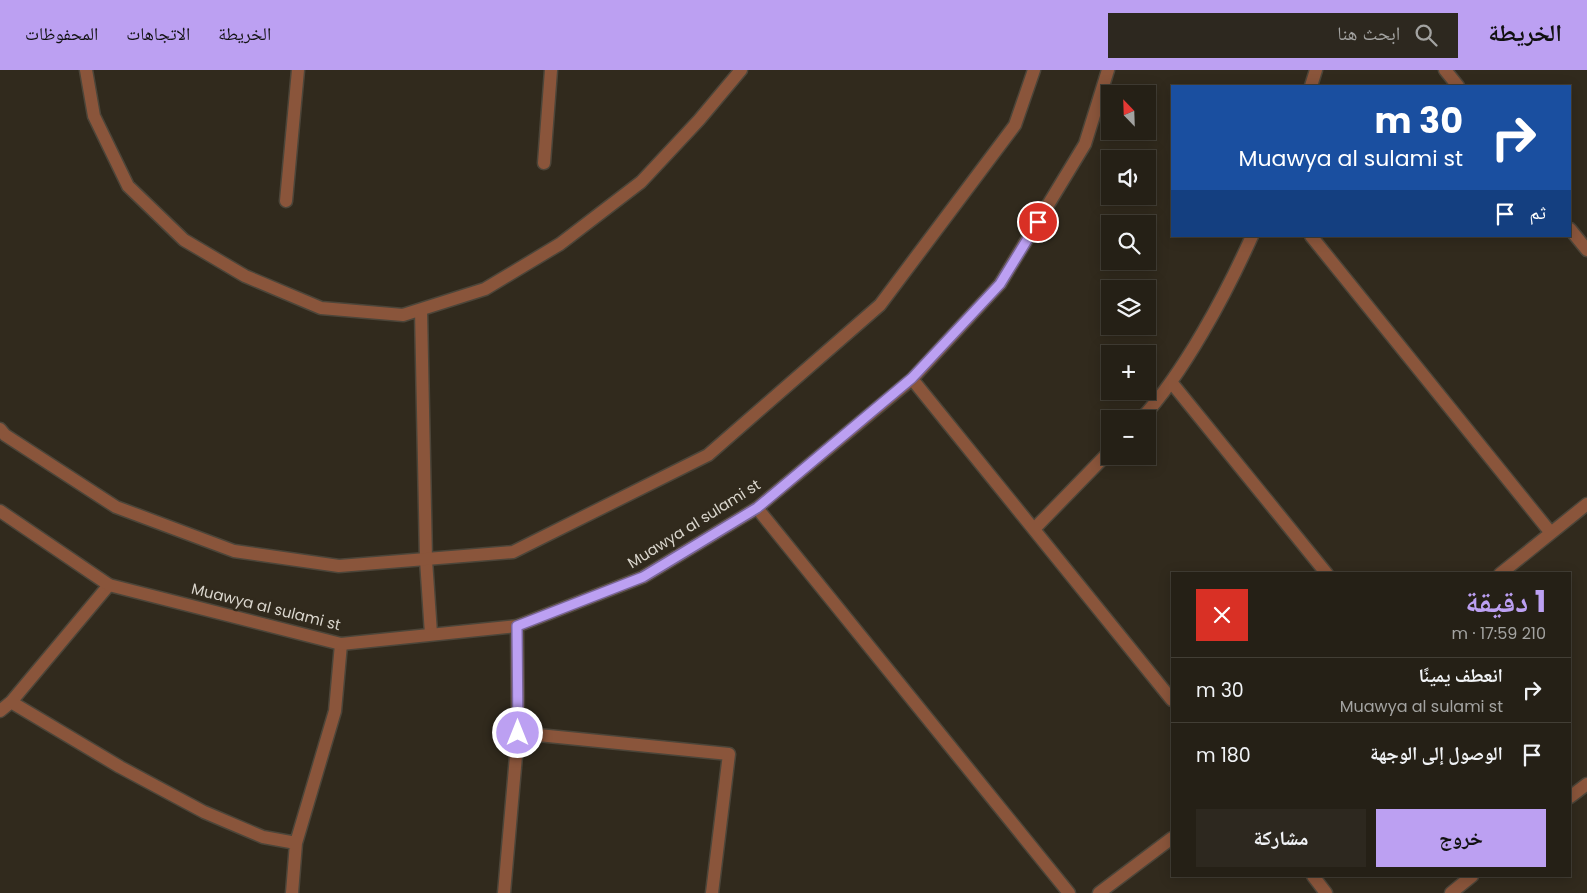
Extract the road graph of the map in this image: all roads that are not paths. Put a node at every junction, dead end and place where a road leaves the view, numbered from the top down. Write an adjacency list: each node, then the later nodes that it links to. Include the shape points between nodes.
1 (86, 70): 17 (street, via 94,116 128,186 184,240 245,276 321,308 403,315)
2 (298, 70): 12 (street)
3 (551, 70): 11 (street)
4 (741, 70): 17 (street, via 641,182 560,244 484,289)
5 (1034, 70): 28 (street, via 1015,125 880,305 708,455 513,552)
6 (1108, 70): 18 (street, Muawya al sulami st, via 1085,144 1000,284)
7 (1316, 70): 9 (street)
8 (1445, 70): 10 (street)
9 (1311, 85)
10 (1457, 85)
11 (544, 163)
12 (286, 201)
13 (1571, 230): 16 (street)
14 (1251, 237): 19 (street, via 1210,317)
15 (1312, 237): 27 (street)
16 (1587, 250)
17 (421, 310): 28 (street)
18 (912, 378): 24 (street, Muawya al sulami st); 26 (street)
19 (1171, 382): 20 (street); 29 (street)
20 (1150, 410)
21 (0, 429): 28 (street, via 116,507 234,551 339,566)
22 (1101, 460): 26 (street)
23 (1587, 504): 27 (street)
24 (757, 508): 32 (street, Muawya al sulami st, via 643,577); 48 (street)
25 (0, 511): 31 (street, Muawya al sulami st)
26 (1036, 528): 35 (street)
27 (1550, 533): 30 (street)
28 (426, 560): 33 (street)
29 (1325, 572)
30 (1502, 572)
31 (109, 585): 34 (street, Muawya al sulami st); 36 (street)
32 (517, 626): 33 (street, Muawya al sulami st); 38 (street)
33 (431, 634): 34 (street, Muawya al sulami st)
34 (341, 644): 42 (street, via 335,711)
35 (1171, 699)
36 (11, 702): 37 (street); 42 (street, via 204,812 262,837)
37 (0, 711)
38 (518, 733): 46 (street); 47 (street, via 729,754)
39 (1587, 784): 40 (street)
40 (1571, 796)
41 (1171, 839): 49 (street)
42 (296, 843): 45 (street)
43 (1314, 877): 50 (street)
44 (1471, 877): 51 (street)
45 (292, 893)
46 (504, 893)
47 (712, 893)
48 (1069, 893)
49 (1099, 893)
50 (1326, 893)
51 (1451, 893)

